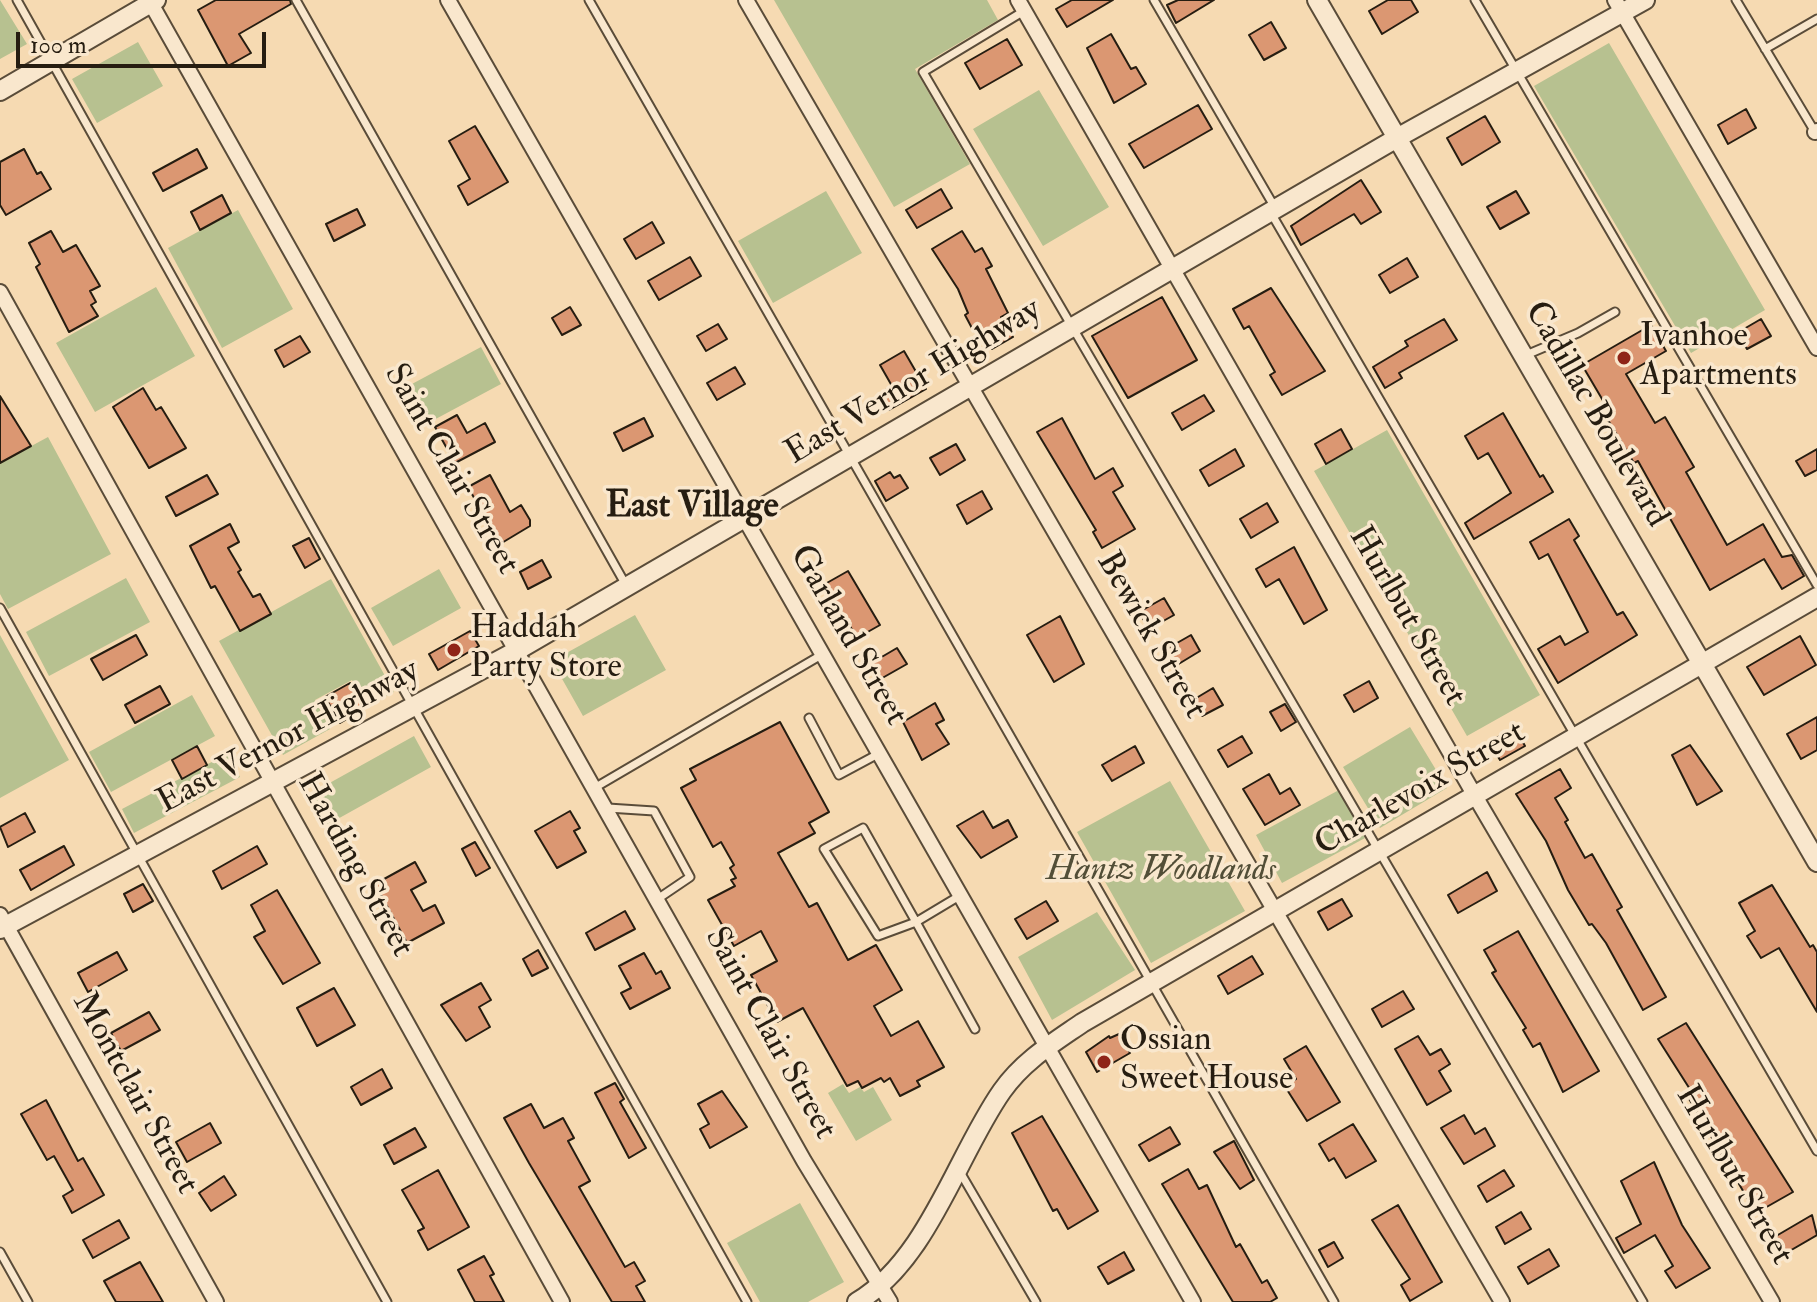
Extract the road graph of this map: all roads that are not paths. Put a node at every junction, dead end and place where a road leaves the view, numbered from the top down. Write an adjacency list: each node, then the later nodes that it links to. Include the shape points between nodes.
1 (17, 0): 16 (lane)
2 (296, 0): 32 (lane)
3 (448, 0): 30 (street, Garland Street)
4 (589, 0): 29 (lane)
5 (746, 0): 28 (street, Bewick Street)
6 (1154, 0): 21 (lane)
7 (1317, 0): 20 (street, Cadillac Boulevard)
8 (1475, 0): 17 (lane)
9 (1645, 0): 13 (street, East Vernor Highway)
10 (1736, 0): 15 (lane)
11 (152, 1): 16 (street); 35 (street, Saint Clair Street)
12 (1021, 5): 22 (street, Hurlbut Street); 25 (lane, via 923,72)
13 (1619, 6): 17 (street, East Vernor Highway); 26 (street)
14 (1817, 19): 15 (lane)
15 (1765, 49): 19 (lane)
16 (51, 61): 18 (street); 38 (lane)
17 (1516, 71): 20 (street, East Vernor Highway); 31 (lane)
18 (0, 91)
19 (1816, 133)
20 (1397, 138): 21 (street, East Vernor Highway); 27 (street, Cadillac Boulevard)
21 (1272, 210): 22 (street, East Vernor Highway); 40 (lane)
22 (1173, 267): 25 (street, East Vernor Highway); 44 (street, Hurlbut Street)
23 (0, 292): 42 (street, Harding Street)
24 (1615, 312): 27 (lane)
25 (1074, 326): 28 (street, East Vernor Highway); 46 (lane)
26 (1817, 348)
27 (1524, 356): 37 (street, Cadillac Boulevard)
28 (971, 388): 29 (street, East Vernor Highway); 51 (street, Bewick Street)
29 (850, 459): 30 (street, East Vernor Highway); 54 (lane)
30 (746, 519): 32 (street, East Vernor Highway); 36 (street, Garland Street)
31 (1817, 585)
32 (628, 587): 35 (street, East Vernor Highway)
33 (1817, 597): 37 (street, Charlevoix Street)
34 (0, 608): 47 (lane)
35 (518, 650): 38 (street, East Vernor Highway); 43 (street, Saint Clair Street)
36 (823, 654): 41 (street, Garland Street); 43 (lane)
37 (1702, 664): 40 (street, Charlevoix Street); 48 (street, Cadillac Boulevard)
38 (415, 707): 42 (street, East Vernor Highway); 65 (lane)
39 (809, 718): 41 (lane, via 839,775)
40 (1578, 736): 44 (street, Charlevoix Street); 57 (lane)
41 (880, 753): 49 (street, Garland Street)
42 (274, 784): 47 (street, East Vernor Highway); 64 (street, Harding Street)
43 (596, 787): 45 (street, Saint Clair Street)
44 (1475, 796): 46 (street, Charlevoix Street); 73 (street, Hurlbut Street)
45 (608, 808): 50 (street, Saint Clair Street); 50 (lane, via 654,811 690,877)
46 (1380, 850): 51 (street, Charlevoix Street); 72 (lane)
47 (139, 855): 53 (street, East Vernor Highway); 63 (lane)
48 (1817, 862)
49 (961, 895): 52 (lane); 56 (street, Garland Street)
50 (659, 898): 60 (street, Saint Clair Street)
51 (1275, 911): 54 (street, Charlevoix Street); 71 (street, Bewick Street)
52 (916, 922): 52 (lane, via 863,828 824,849 878,936); 55 (lane)
53 (2, 923): 62 (street, Montclair Street)
54 (1154, 982): 56 (street, Charlevoix Street); 70 (lane)
55 (975, 1029)
56 (1048, 1046): 58 (street, Charlevoix Street, via 1003,1089); 69 (street, Garland Street)
57 (1817, 1151)
58 (958, 1170): 60 (street, Charlevoix Street, via 925,1227); 68 (lane)
59 (0, 1252): 61 (lane)
60 (878, 1284): 66 (street, Charlevoix Street); 67 (street, Saint Clair Street)
61 (28, 1302)
62 (216, 1302)
63 (387, 1302)
64 (562, 1302)
65 (747, 1302)
66 (857, 1302)
67 (890, 1302)
68 (1036, 1302)
69 (1193, 1302)
70 (1334, 1302)
71 (1502, 1302)
72 (1643, 1302)
73 (1772, 1302)

